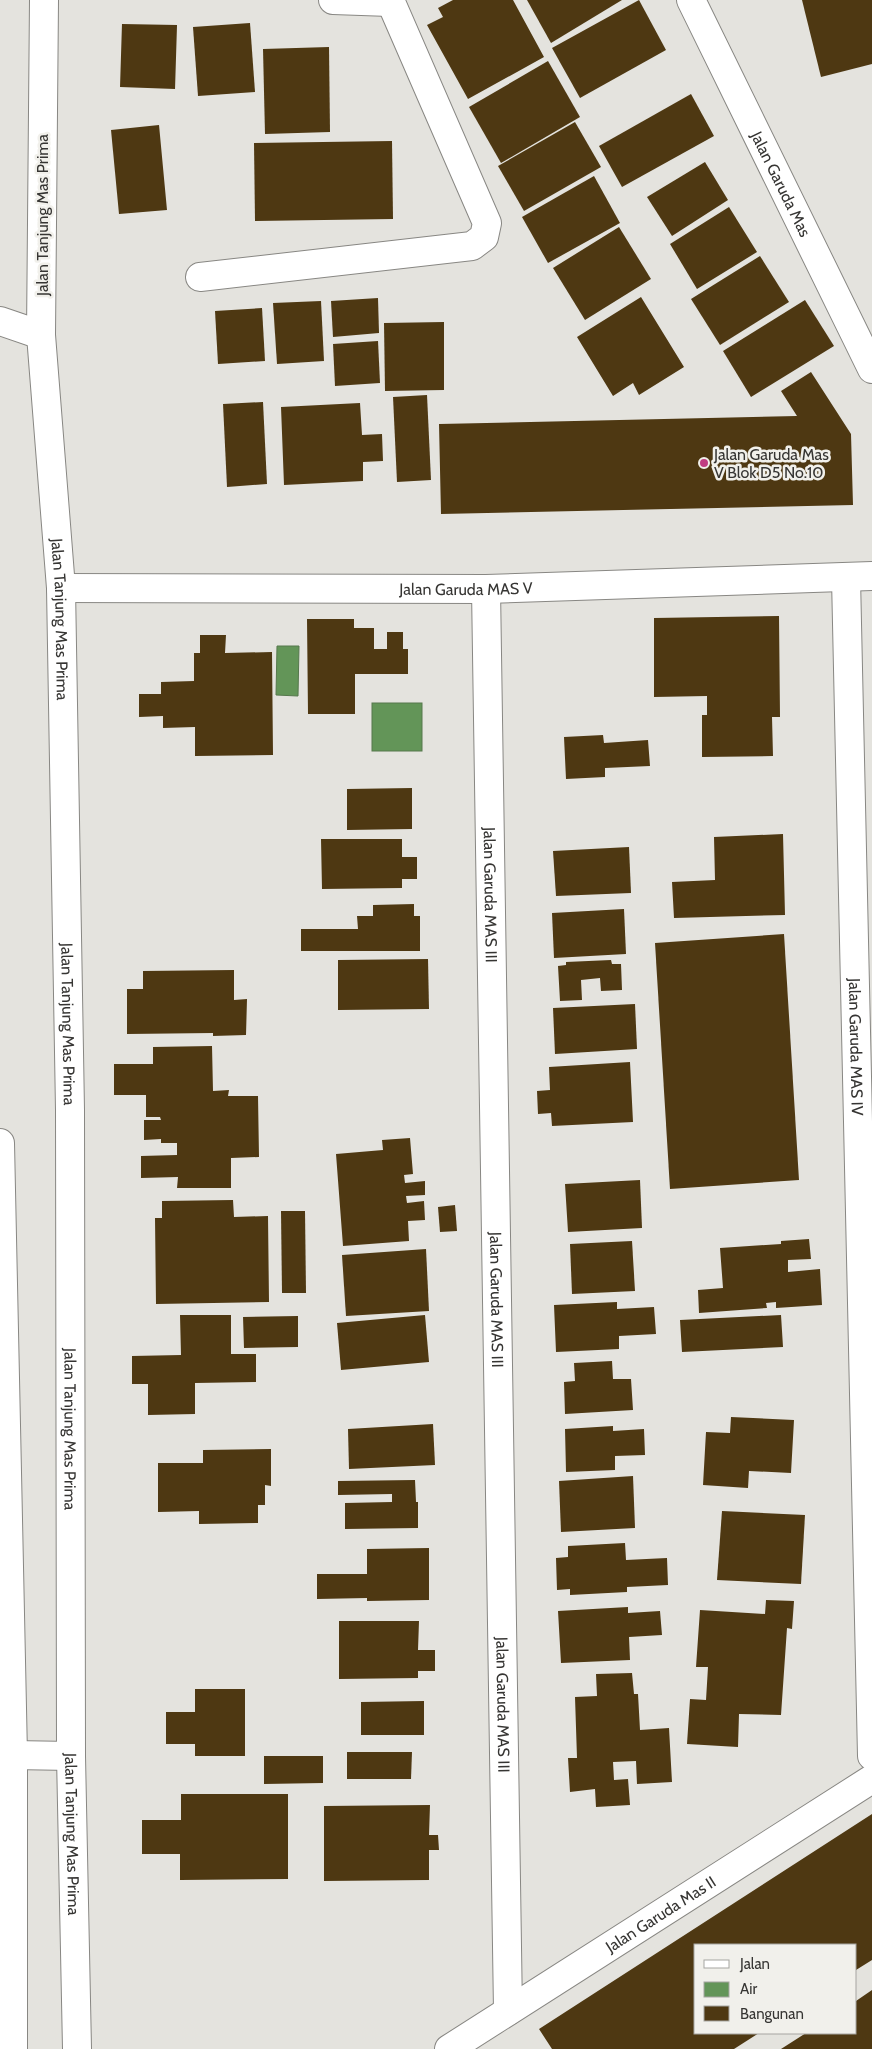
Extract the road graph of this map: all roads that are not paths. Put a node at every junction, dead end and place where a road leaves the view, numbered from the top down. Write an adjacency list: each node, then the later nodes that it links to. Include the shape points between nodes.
1 (44, 0): 7 (street, Jalan Tanjung Mas Prima)
2 (333, 0): 4 (street)
3 (691, 0): 8 (street, Jalan Garuda Mas)
4 (390, 1): 5 (street, via 487,223 484,237 472,246)
5 (200, 276)
6 (0, 321): 7 (street)
7 (41, 335): 10 (street, Jalan Tanjung Mas Prima)
8 (872, 369)
9 (859, 577): 11 (street, Jalan Garuda MAS V); 16 (street, Jalan Garuda MAS IV)
10 (60, 588): 11 (street, Jalan Garuda MAS V); 15 (street, Jalan Tanjung Mas Prima, via 70,1110)
11 (486, 589): 18 (street, Jalan Garuda MAS III)
12 (0, 1144): 13 (street)
13 (0, 1176): 14 (street)
14 (13, 1755): 15 (street); 19 (street)
15 (71, 1756): 20 (street, Jalan Tanjung Mas Prima)
16 (872, 1756)
17 (872, 1779): 18 (street, Jalan Garuda Mas II)
18 (508, 2011): 21 (street, Jalan Garuda Mas II)
19 (13, 2049)
20 (77, 2049)
21 (449, 2049)

